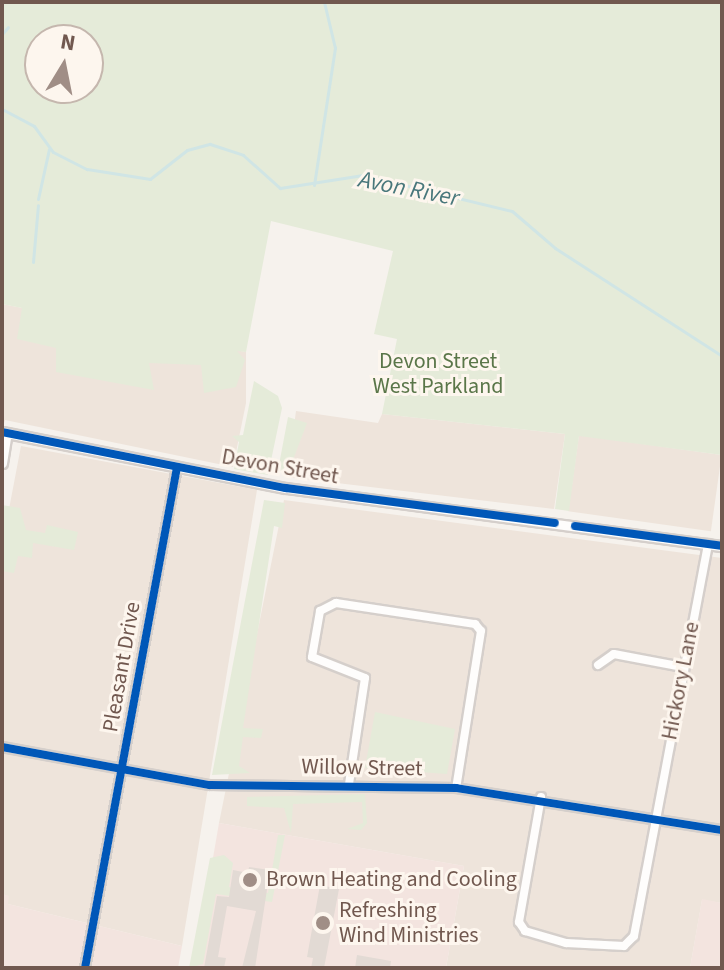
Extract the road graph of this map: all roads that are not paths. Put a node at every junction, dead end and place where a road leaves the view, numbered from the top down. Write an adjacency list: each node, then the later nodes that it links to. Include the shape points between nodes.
1 (5, 433): 2 (street); 3 (street, Devon Street)
2 (2, 463)
3 (177, 467): 4 (street, Devon Street, via 286,488); 9 (street, Pleasant Drive)
4 (708, 544): 5 (street); 7 (street, Hickory Lane)
5 (722, 546)
6 (598, 665): 7 (street, via 614,654)
7 (683, 667): 13 (street, Hickory Lane)
8 (2, 747): 9 (street, Willow Street)
9 (121, 767): 10 (street, Willow Street, via 210,785); 15 (street, Pleasant Drive)
10 (349, 784): 11 (street, Willow Street); 11 (street, via 365,678 312,657 320,611 336,603 475,624 481,631)
11 (456, 788): 12 (street, Willow Street)
12 (541, 797): 13 (street, Willow Street); 13 (street, Hickory Lane, via 519,922 525,931 566,943 610,950 634,936)
13 (655, 818): 14 (street, Willow Street)
14 (722, 830)
15 (85, 968)

